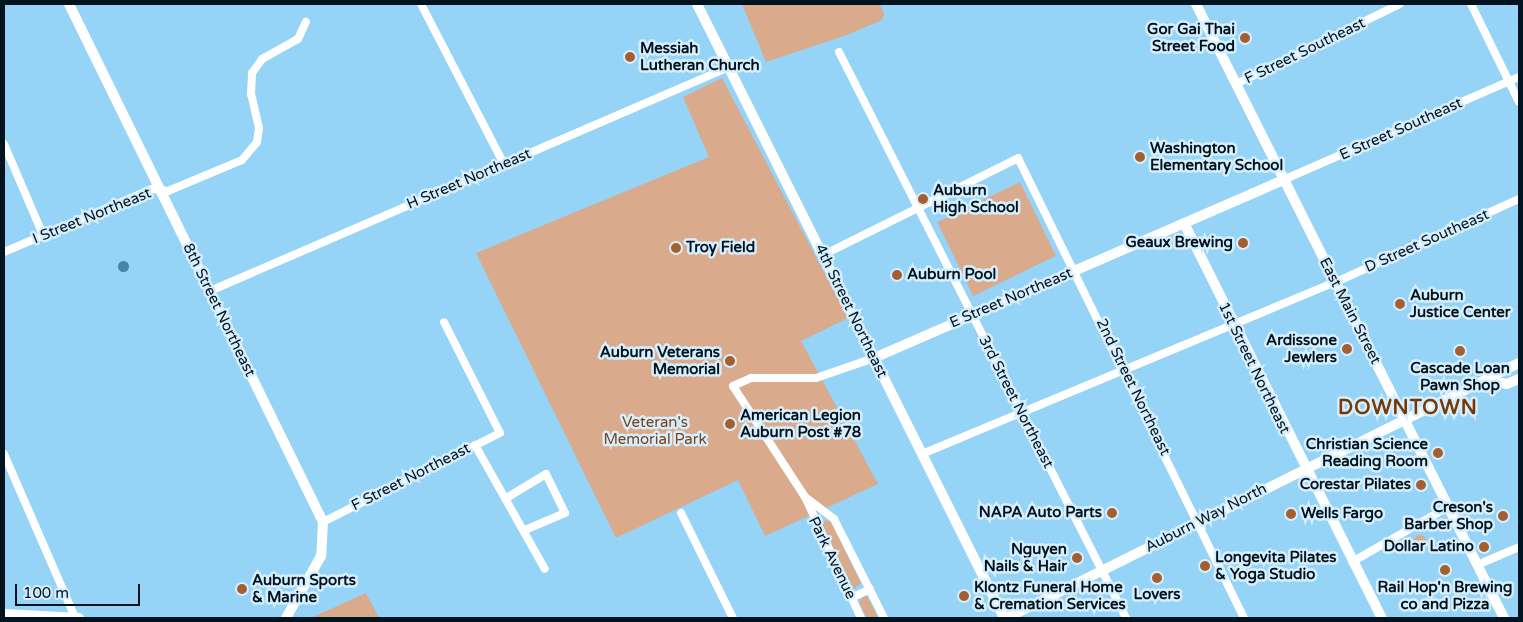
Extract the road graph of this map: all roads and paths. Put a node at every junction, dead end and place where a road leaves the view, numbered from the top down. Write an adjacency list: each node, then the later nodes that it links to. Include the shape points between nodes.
1 (69, 4): 17 (street, 8th Street Northeast)
2 (421, 4): 15 (street)
3 (697, 4): 9 (street, 4th Street Northeast)
4 (1196, 4): 12 (street, East Main Street)
5 (1400, 4): 12 (street, F Street Southeast)
6 (1471, 4): 11 (street)
7 (306, 22): 17 (street, I Street Northeast, via 298,39 256,66 250,89 256,112 257,142 242,160 186,184)
8 (839, 52): 19 (street, 3rd Street Northeast)
9 (729, 68): 15 (street, H Street Northeast); 23 (street, 4th Street Northeast)
10 (1519, 77): 11 (street, E Street Southeast)
11 (1509, 82): 13 (street); 16 (street, E Street Southeast)
12 (1236, 84): 16 (street, East Main Street)
13 (1519, 102)
14 (4, 144): 21 (street)
15 (504, 164): 26 (street, H Street Northeast)
16 (1283, 180): 20 (street, E Street Northeast); 25 (street, East Main Street)
17 (161, 190): 21 (street, I Street Northeast, via 152,189); 26 (street, 8th Street Northeast)
18 (1519, 199): 25 (street, D Street Southeast)
19 (918, 208): 23 (street); 24 (street, 2nd Street Northeast, via 1018,158); 27 (street, 3rd Street Northeast)
20 (1184, 223): 24 (street, E Street Northeast); 29 (street, 1st Street Northeast)
21 (43, 235): 22 (street, I Street Northeast)
22 (4, 252)
23 (823, 255): 30 (street, 4th Street Northeast)
24 (1075, 270): 27 (street, E Street Northeast); 32 (street, 2nd Street Northeast)
25 (1336, 282): 29 (street, D Street Southeast); 37 (street, East Main Street)
26 (210, 291): 47 (street, 8th Street Northeast)
27 (972, 314): 30 (street, E Street Northeast); 36 (street, 3rd Street Northeast)
28 (444, 322): 38 (street, F Street Northeast, via 500,433)
29 (1231, 325): 32 (street, D Street Southeast); 41 (street, 1st Street Northeast)
30 (874, 358): 35 (street, E Street Northeast, via 816,378 750,378); 40 (street, 4th Street Northeast)
31 (1519, 363): 34 (street)
32 (1125, 370): 36 (street, D Street Southeast); 46 (street, 2nd Street Northeast)
33 (1519, 379): 34 (street, via 1508,384)
34 (1489, 382): 37 (street, Auburn Way North)
35 (732, 386): 43 (street, Park Avenue)
36 (1022, 414): 40 (street, D Street Southeast); 53 (street, 3rd Street Northeast)
37 (1404, 418): 41 (street, Auburn Way North); 44 (street, East Main Street)
38 (476, 445): 42 (street); 47 (street, F Street Northeast)
39 (4, 454): 57 (street)
40 (922, 454): 62 (street, 4th Street Northeast)
41 (1303, 468): 46 (street, Auburn Way North); 50 (street, 1st Street Northeast)
42 (508, 497): 48 (street); 48 (street, via 546,474 565,513)
43 (805, 497): 54 (street, Park Avenue, via 834,518); 55 (street, Park Avenue)
44 (1448, 507): 50 (street); 66 (street, East Main Street)
45 (681, 513): 59 (street)
46 (1200, 521): 53 (street, Auburn Way North); 64 (street, 2nd Street Northeast)
47 (323, 522): 58 (street, 8th Street Northeast, via 321,556)
48 (525, 530): 52 (street)
49 (1519, 547): 51 (street)
50 (1352, 562): 65 (street, 1st Street Northeast)
51 (1484, 562)
52 (545, 569)
53 (1102, 571): 62 (street, Auburn Way North); 63 (street, 3rd Street Northeast)
54 (870, 589): 55 (street); 61 (street, Park Avenue)
55 (851, 598): 60 (street, Park Avenue)
56 (4, 614): 57 (street)
57 (77, 618)
58 (286, 618)
59 (733, 618)
60 (862, 618)
61 (884, 618)
62 (1006, 618)
63 (1126, 618)
64 (1244, 618)
65 (1382, 618)
66 (1504, 618)

